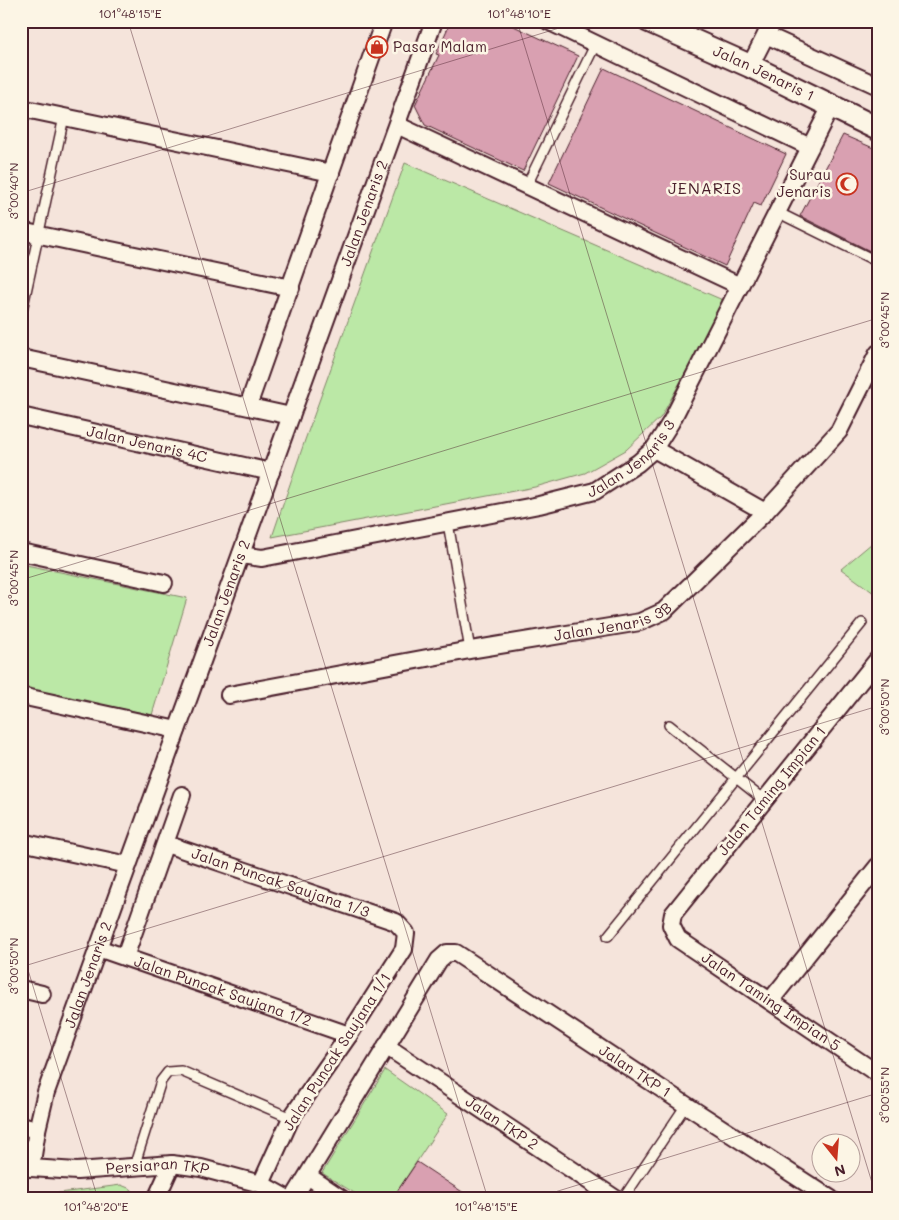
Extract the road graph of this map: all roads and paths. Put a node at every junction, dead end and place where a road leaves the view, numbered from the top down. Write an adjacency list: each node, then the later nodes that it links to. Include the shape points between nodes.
1 (384, 21): 15 (street)
2 (434, 21): 12 (street, Jalan Jenaris 2)
3 (548, 21): 6 (street)
4 (649, 21): 7 (street, Jalan Jenaris 1)
5 (770, 28): 7 (street); 8 (street)
6 (596, 43): 14 (street); 16 (lane)
7 (750, 66): 9 (street, Jalan Jenaris 1)
8 (878, 86)
9 (831, 106): 13 (street, Jalan Jenaris 1); 14 (street, Jalan Jenaris 3)
10 (21, 108): 11 (street)
11 (64, 117): 15 (street); 19 (lane)
12 (397, 125): 16 (street); 28 (street, Jalan Jenaris 2)
13 (878, 129)
14 (810, 146): 17 (street, Jalan Jenaris 3)
15 (331, 173): 22 (street)
16 (527, 185): 21 (street)
17 (778, 212): 20 (lane); 21 (street, Jalan Jenaris 3)
18 (21, 231): 19 (street)
19 (39, 234): 22 (street); 23 (lane)
20 (878, 262)
21 (740, 286): 29 (street, Jalan Jenaris 3)
22 (291, 288): 26 (street)
23 (21, 314)
24 (878, 353): 31 (street, Jalan Jenaris 3B, via 839,432)
25 (21, 358): 26 (street)
26 (248, 406): 28 (street)
27 (21, 416): 30 (street, Jalan Jenaris 4C)
28 (291, 416): 30 (street, Jalan Jenaris 2)
29 (654, 449): 31 (street); 32 (street, Jalan Jenaris 3, via 596,491)
30 (271, 472): 34 (street, Jalan Jenaris 2)
31 (765, 512): 37 (street, Jalan Jenaris 3B, via 664,611 640,622)
32 (448, 523): 34 (street, Jalan Jenaris 3, via 262,558); 37 (lane)
33 (21, 552): 35 (street)
34 (241, 555): 42 (street, Jalan Jenaris 2)
35 (164, 583)
36 (862, 623): 43 (lane)
37 (470, 650): 39 (street, Jalan Jenaris 3B)
38 (878, 659): 45 (street, Jalan Taming Impian 1)
39 (230, 695)
40 (21, 696): 42 (street)
41 (669, 725): 43 (lane)
42 (177, 730): 48 (street, Jalan Jenaris 2)
43 (736, 778): 45 (lane); 52 (lane)
44 (182, 795): 47 (street)
45 (764, 800): 51 (street, Jalan Taming Impian 1, via 673,914)
46 (21, 842): 48 (street)
47 (166, 844): 50 (street, Jalan Puncak Saujana 1/3); 54 (street)
48 (128, 865): 53 (street, Jalan Jenaris 2)
49 (878, 866): 57 (street)
50 (396, 922): 58 (street, Jalan Puncak Saujana 1/1, via 406,933 404,949)
51 (671, 926): 57 (street, Jalan Taming Impian 5, via 678,940)
52 (608, 936)
53 (98, 948): 54 (street, Jalan Puncak Saujana 1/2); 63 (street, Jalan Jenaris 2, via 46,1092)
54 (125, 957): 58 (street, Jalan Puncak Saujana 1/2)
55 (21, 989): 56 (street)
56 (42, 994)
57 (770, 1001): 60 (street, Jalan Taming Impian 5)
58 (349, 1035): 62 (street, Jalan Puncak Saujana 1/1)
59 (386, 1046): 61 (street, Jalan TKP 1, via 439,960 447,953 456,953); 67 (street); 73 (street, Jalan TKP 2)
60 (878, 1073)
61 (686, 1105): 74 (lane); 75 (street, Jalan TKP 1)
62 (291, 1118): 66 (lane, via 181,1071 168,1072 162,1081); 68 (street, Jalan Puncak Saujana 1/1)
63 (29, 1128): 65 (street, Jalan Jenaris 2)
64 (172, 1164): 66 (street, Persiaran TKP); 68 (street, Persiaran TKP); 69 (street)
65 (26, 1167): 66 (street, Persiaran TKP, via 77,1171)
66 (134, 1167)
67 (308, 1176): 71 (street); 72 (street)
68 (261, 1184): 70 (street, Persiaran TKP)
69 (156, 1199)
70 (288, 1199)
71 (293, 1199)
72 (342, 1199)
73 (616, 1199)
74 (623, 1199)
75 (831, 1199)

